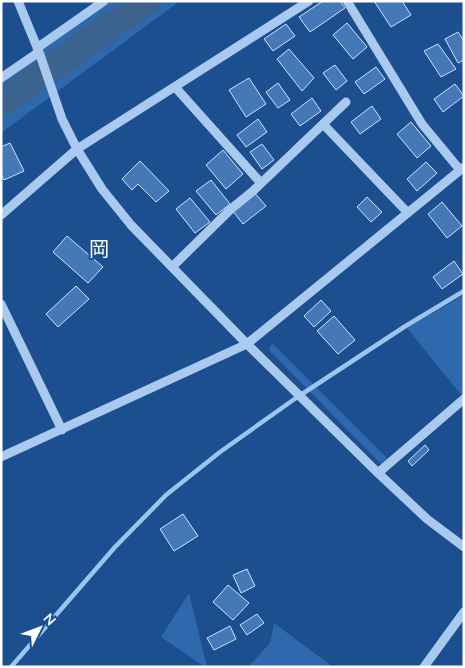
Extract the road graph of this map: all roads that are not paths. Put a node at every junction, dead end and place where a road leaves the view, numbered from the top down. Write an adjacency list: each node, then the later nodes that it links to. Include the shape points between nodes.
1 (18, 1): 5 (street)
2 (104, 1): 5 (street)
3 (309, 1): 7 (street)
4 (347, 1): 11 (street, via 422,124)
5 (38, 50): 6 (street); 10 (street, via 62,119)
6 (1, 78)
7 (175, 87): 10 (street); 12 (street)
8 (346, 102): 9 (street)
9 (323, 124): 12 (street); 13 (street)
10 (77, 149): 14 (street); 15 (street, via 102,190)
11 (462, 169): 13 (street)
12 (261, 183): 15 (street)
13 (408, 213): 17 (street)
14 (1, 215)
15 (172, 267): 17 (street)
16 (1, 304): 19 (street)
17 (247, 344): 19 (street); 21 (street)
18 (464, 399): 21 (street)
19 (62, 430): 20 (street)
20 (1, 458)
21 (378, 473): 22 (street, via 427,519)
22 (464, 547)
23 (464, 612): 24 (street)
24 (424, 667)

